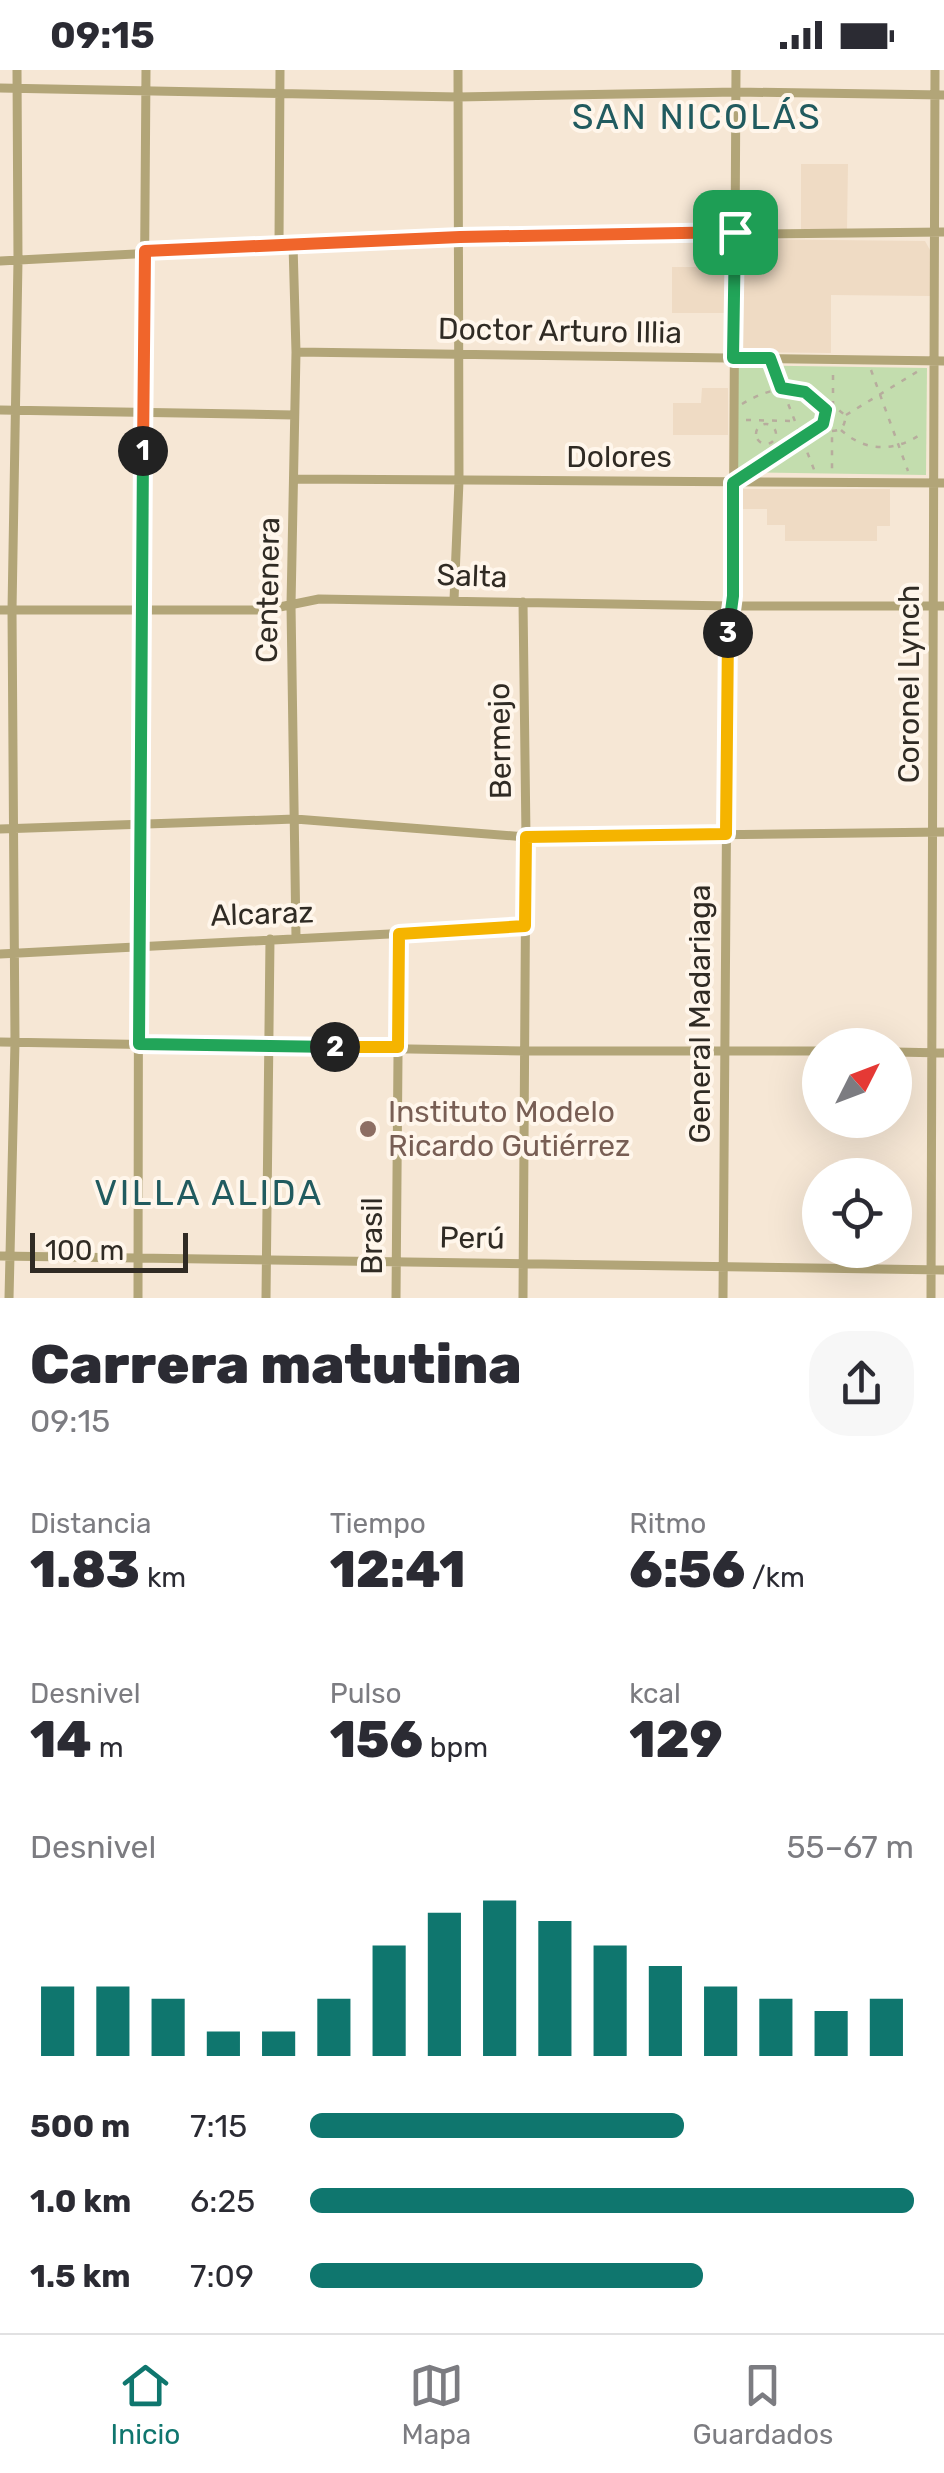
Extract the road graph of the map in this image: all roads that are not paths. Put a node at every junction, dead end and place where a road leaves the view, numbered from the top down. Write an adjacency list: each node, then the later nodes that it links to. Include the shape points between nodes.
1 (18, 70): 8 (street)
2 (146, 70): 9 (street)
3 (280, 70): 12 (street)
4 (458, 70): 13 (street)
5 (736, 70): 10 (street, General Madariaga)
6 (935, 70): 11 (street, Coronel Lynch)
7 (0, 88): 8 (street)
8 (18, 88): 9 (street); 20 (street)
9 (146, 92): 12 (street); 19 (street)
10 (736, 92): 11 (street); 13 (street); 14 (street, General Madariaga)
11 (940, 95): 15 (street, Coronel Lynch)
12 (280, 96): 13 (street); 17 (street)
13 (458, 97): 16 (street)
14 (735, 232): 15 (street); 16 (street); 24 (street, General Madariaga)
15 (940, 232): 25 (street, Coronel Lynch)
16 (460, 237): 18 (street); 23 (street)
17 (280, 244): 18 (street); 19 (street)
18 (292, 244): 22 (street, Centenera)
19 (145, 251): 20 (street); 28 (street)
20 (18, 260): 21 (street); 27 (street)
21 (0, 261)
22 (296, 352): 23 (street, Doctor Arturo Illia); 29 (street, Centenera)
23 (459, 356): 24 (street, Doctor Arturo Illia); 31 (street)
24 (733, 358): 25 (street, Doctor Arturo Illia); 32 (street, General Madariaga)
25 (940, 360): 33 (street, Coronel Lynch)
26 (0, 410): 27 (street)
27 (15, 410): 28 (street); 40 (street)
28 (143, 413): 29 (street); 41 (street)
29 (294, 415): 30 (street, Centenera)
30 (294, 478): 31 (street, Dolores); 36 (street, Centenera)
31 (459, 481): 32 (street, Dolores); 34 (street)
32 (733, 483): 33 (street, Dolores); 37 (street, General Madariaga)
33 (940, 483): 38 (street, Coronel Lynch)
34 (454, 600): 35 (street, Salta); 36 (street, Salta, via 319,599)
35 (523, 602): 37 (street, Salta); 48 (street, Bermejo)
36 (290, 605): 41 (street, Salta); 42 (street, Centenera)
37 (732, 606): 38 (street, Salta); 47 (street, General Madariaga)
38 (939, 606): 46 (street, Coronel Lynch)
39 (0, 610): 40 (street, Salta)
40 (12, 610): 41 (street, Salta); 44 (street)
41 (142, 611): 43 (street)
42 (295, 818): 43 (street); 48 (street); 51 (street, Centenera)
43 (140, 824): 44 (street); 53 (street)
44 (13, 828): 45 (street); 54 (street)
45 (0, 829)
46 (939, 832): 47 (street); 65 (street, Coronel Lynch)
47 (726, 834): 48 (street); 61 (street, General Madariaga)
48 (526, 837): 49 (street, Bermejo)
49 (525, 926): 50 (street, Alcaraz); 62 (street, Bermejo)
50 (399, 934): 51 (street, Alcaraz); 60 (street, Brasil)
51 (296, 938): 52 (street, Alcaraz)
52 (270, 939): 53 (street, Alcaraz); 59 (street)
53 (140, 944): 54 (street, Alcaraz); 58 (street)
54 (14, 953): 55 (street, Alcaraz); 57 (street)
55 (0, 954)
56 (0, 1042): 57 (street)
57 (15, 1042): 58 (street); 67 (street)
58 (139, 1044): 59 (street); 68 (street)
59 (269, 1047): 60 (street); 69 (street)
60 (398, 1047): 62 (street); 70 (street, Brasil)
61 (726, 1050): 62 (street); 63 (street); 72 (street, General Madariaga)
62 (525, 1052): 71 (street, Bermejo)
63 (802, 1052)
64 (912, 1052): 65 (street)
65 (932, 1053): 66 (street); 73 (street, Coronel Lynch)
66 (944, 1053)
67 (5, 1256): 68 (street, Perú); 75 (street)
68 (138, 1258): 69 (street, Perú); 76 (street)
69 (266, 1260): 70 (street, Perú); 77 (street)
70 (397, 1262): 71 (street, Perú); 78 (street, Brasil)
71 (523, 1264): 72 (street, Perú); 79 (street, Bermejo)
72 (724, 1268): 73 (street, Perú); 80 (street, General Madariaga)
73 (930, 1270): 74 (street, Perú); 81 (street, Coronel Lynch)
74 (944, 1270)
75 (9, 1298)
76 (138, 1298)
77 (266, 1298)
78 (396, 1298)
79 (523, 1298)
80 (723, 1298)
81 (930, 1298)

